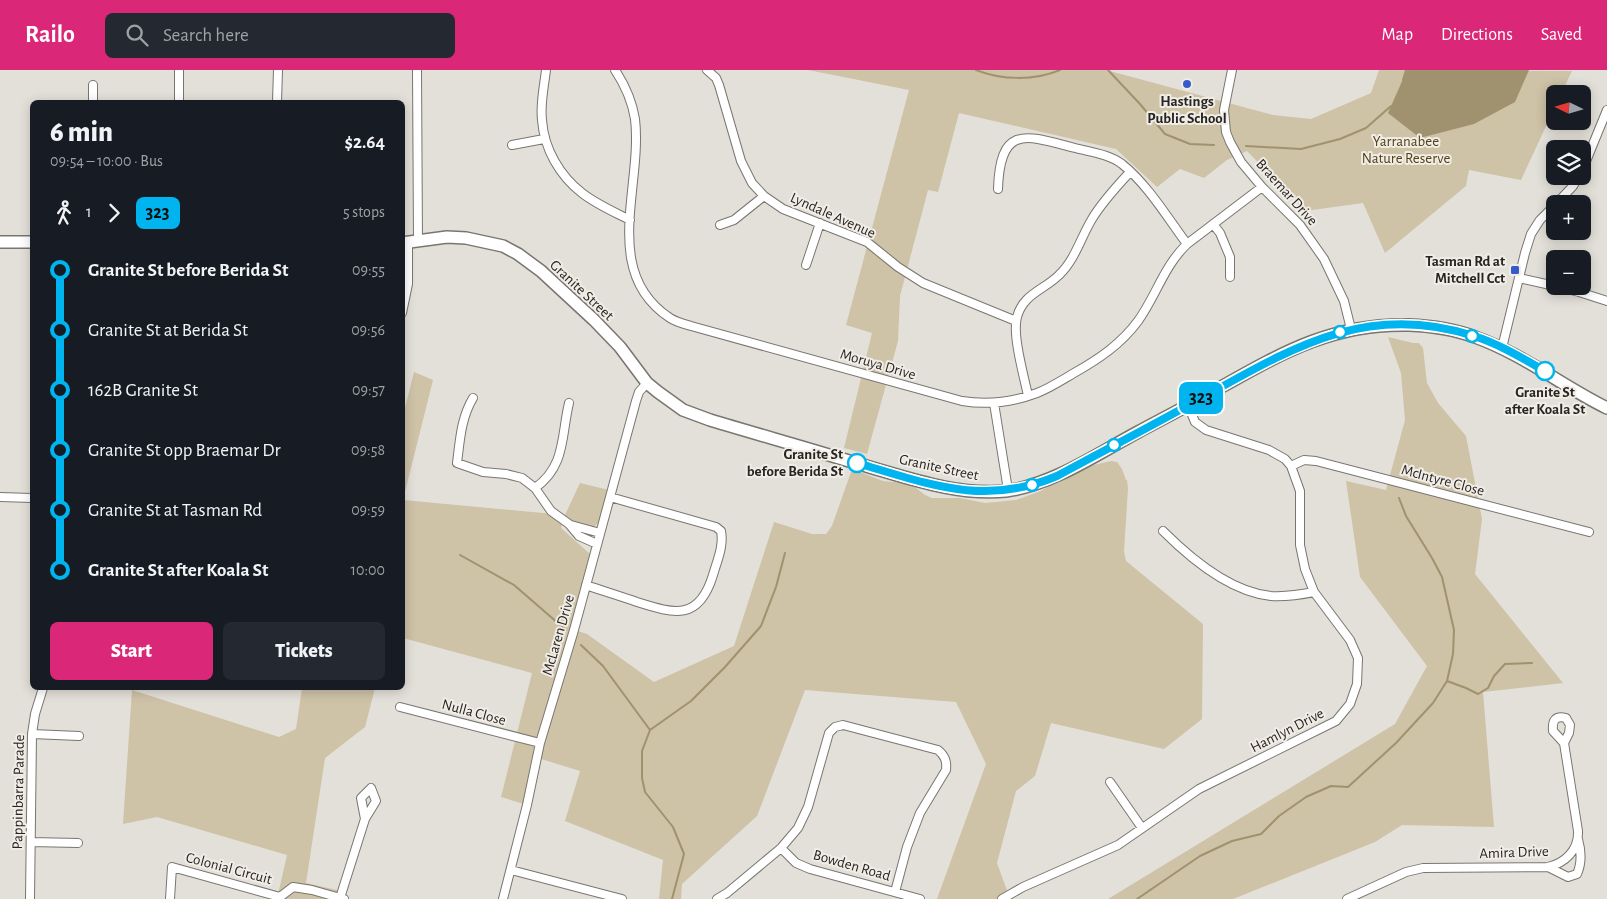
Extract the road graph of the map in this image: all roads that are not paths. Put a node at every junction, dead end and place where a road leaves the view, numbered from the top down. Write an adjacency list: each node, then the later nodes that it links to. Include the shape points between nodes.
1 (179, 70): 10 (street)
2 (278, 70): 11 (street)
3 (417, 70): 29 (street)
4 (546, 70): 13 (street, via 542,111)
5 (615, 70): 23 (street, Moruya Drive, via 624,83 634,118)
6 (707, 70): 21 (street, Lyndale Avenue, via 719,85 740,161 752,183)
7 (1232, 70): 18 (street, Braemar Drive, via 1224,104 1226,132 1241,162)
8 (93, 85): 9 (street)
9 (93, 100)
10 (179, 100)
11 (277, 100)
12 (1607, 110): 15 (street)
13 (544, 139): 14 (street); 23 (street, via 565,177 582,193)
14 (512, 145)
15 (1591, 149)
16 (1130, 172): 19 (street, via 1112,159 1037,138 1019,138 1002,157); 30 (street); 38 (street, via 1097,211 1059,276 1025,301)
17 (1574, 185): 20 (street)
18 (1262, 187): 25 (street, Moruya Drive); 39 (street, Braemar Drive, via 1300,225 1324,259 1344,301)
19 (998, 189)
20 (1564, 195)
21 (764, 196): 24 (street, Lyndale Avenue, via 783,209); 26 (street, via 734,220)
22 (1546, 214): 33 (street, via 1532,234)
23 (630, 220): 45 (street, Moruya Drive, via 629,246 638,283 656,307 672,319 947,397)
24 (820, 224): 31 (street); 38 (street, Lyndale Avenue, via 867,242 923,283)
25 (1213, 224): 30 (street, Moruya Drive); 32 (street, via 1230,257)
26 (720, 225)
27 (0, 242): 28 (street)
28 (30, 242)
29 (408, 244): 36 (street); 41 (street, Granite Street, via 447,237 466,238 503,246 518,254 594,320 620,347)
30 (1187, 244): 42 (street, Moruya Drive, via 1171,262 1146,309 1118,344 1085,367)
31 (806, 265)
32 (1230, 278)
33 (1519, 278): 34 (street); 40 (street)
34 (1546, 284)
35 (1588, 295): 37 (street)
36 (405, 298)
37 (1607, 301)
38 (1016, 322): 42 (street)
39 (1351, 329): 40 (street, Granite Street, via 1378,325 1429,326 1474,336); 46 (street, Granite Street, via 1324,336 1279,355)
40 (1502, 348): 47 (street, Granite Street)
41 (647, 383): 50 (street, Granite Street, via 683,410 720,423 948,488 978,492); 52 (street, McLaren Drive, via 636,401)
42 (1028, 396): 45 (street, Moruya Drive)
43 (473, 398): 49 (street, via 462,424 457,463 483,472 514,475)
44 (569, 403): 49 (street, via 556,466)
45 (994, 403): 50 (street)
46 (1188, 405): 48 (street, via 1196,422 1206,430 1269,450); 50 (street, Granite Street, via 1057,476)
47 (1607, 408)
48 (1291, 466): 56 (street, McIntyre Close, via 1304,460 1316,461); 60 (street, Hamlyn Drive, via 1300,491 1300,545)
49 (536, 488): 54 (street, via 551,511)
50 (1008, 490)
51 (0, 497): 53 (street)
52 (610, 497): 57 (street, McLaren Drive); 59 (street, via 716,527 721,531 722,546 707,592 700,601 683,611 664,611)
53 (30, 498)
54 (569, 524): 57 (street); 58 (street, via 579,536)
55 (1163, 531): 60 (street, via 1208,570 1239,587 1270,596)
56 (1589, 532)
57 (600, 533): 58 (street, McLaren Drive)
58 (597, 544): 59 (street, McLaren Drive)
59 (586, 585): 65 (street, McLaren Drive)
60 (1314, 592): 69 (street, Hamlyn Drive, via 1350,640 1358,658 1357,684 1350,704 1336,721 1199,789)
61 (42, 690): 63 (street, Pappinbarra Parade)
62 (400, 707): 65 (street, Nulla Close)
63 (32, 734): 64 (street); 71 (street, Pappinbarra Parade)
64 (79, 736)
65 (540, 743): 77 (street, McLaren Drive)
66 (1564, 743): 70 (street)
67 (1110, 782): 69 (street)
68 (365, 819): 81 (street)
69 (1142, 828): 88 (street, Hamlyn Drive, via 1118,845)
70 (1578, 838): 74 (street, Amira Drive); 75 (street)
71 (31, 842): 72 (street); 82 (street, Pappinbarra Parade)
72 (78, 843)
73 (781, 848): 79 (street, Bowden Road, via 796,863 810,869); 79 (street, via 798,828 808,807 828,733 835,727 843,725 938,750 947,762 946,770 920,813); 86 (street)
74 (1568, 857): 75 (street); 76 (street, Amira Drive)
75 (1580, 864): 76 (street, via 1577,874 1570,877)
76 (1548, 867): 78 (street, Amira Drive, via 1423,868)
77 (511, 870): 84 (street, McLaren Drive); 85 (street)
78 (1364, 891): 89 (street, Amira Drive); 90 (street)
79 (895, 892): 87 (street, Bowden Road)
80 (280, 898): 81 (street, via 293,888); 83 (street, Colonial Circuit, via 172,867)
81 (343, 898)
82 (30, 899)
83 (170, 899)
84 (503, 899)
85 (622, 899)
86 (717, 899)
87 (920, 899)
88 (1002, 899)
89 (1347, 899)
90 (1369, 899)

